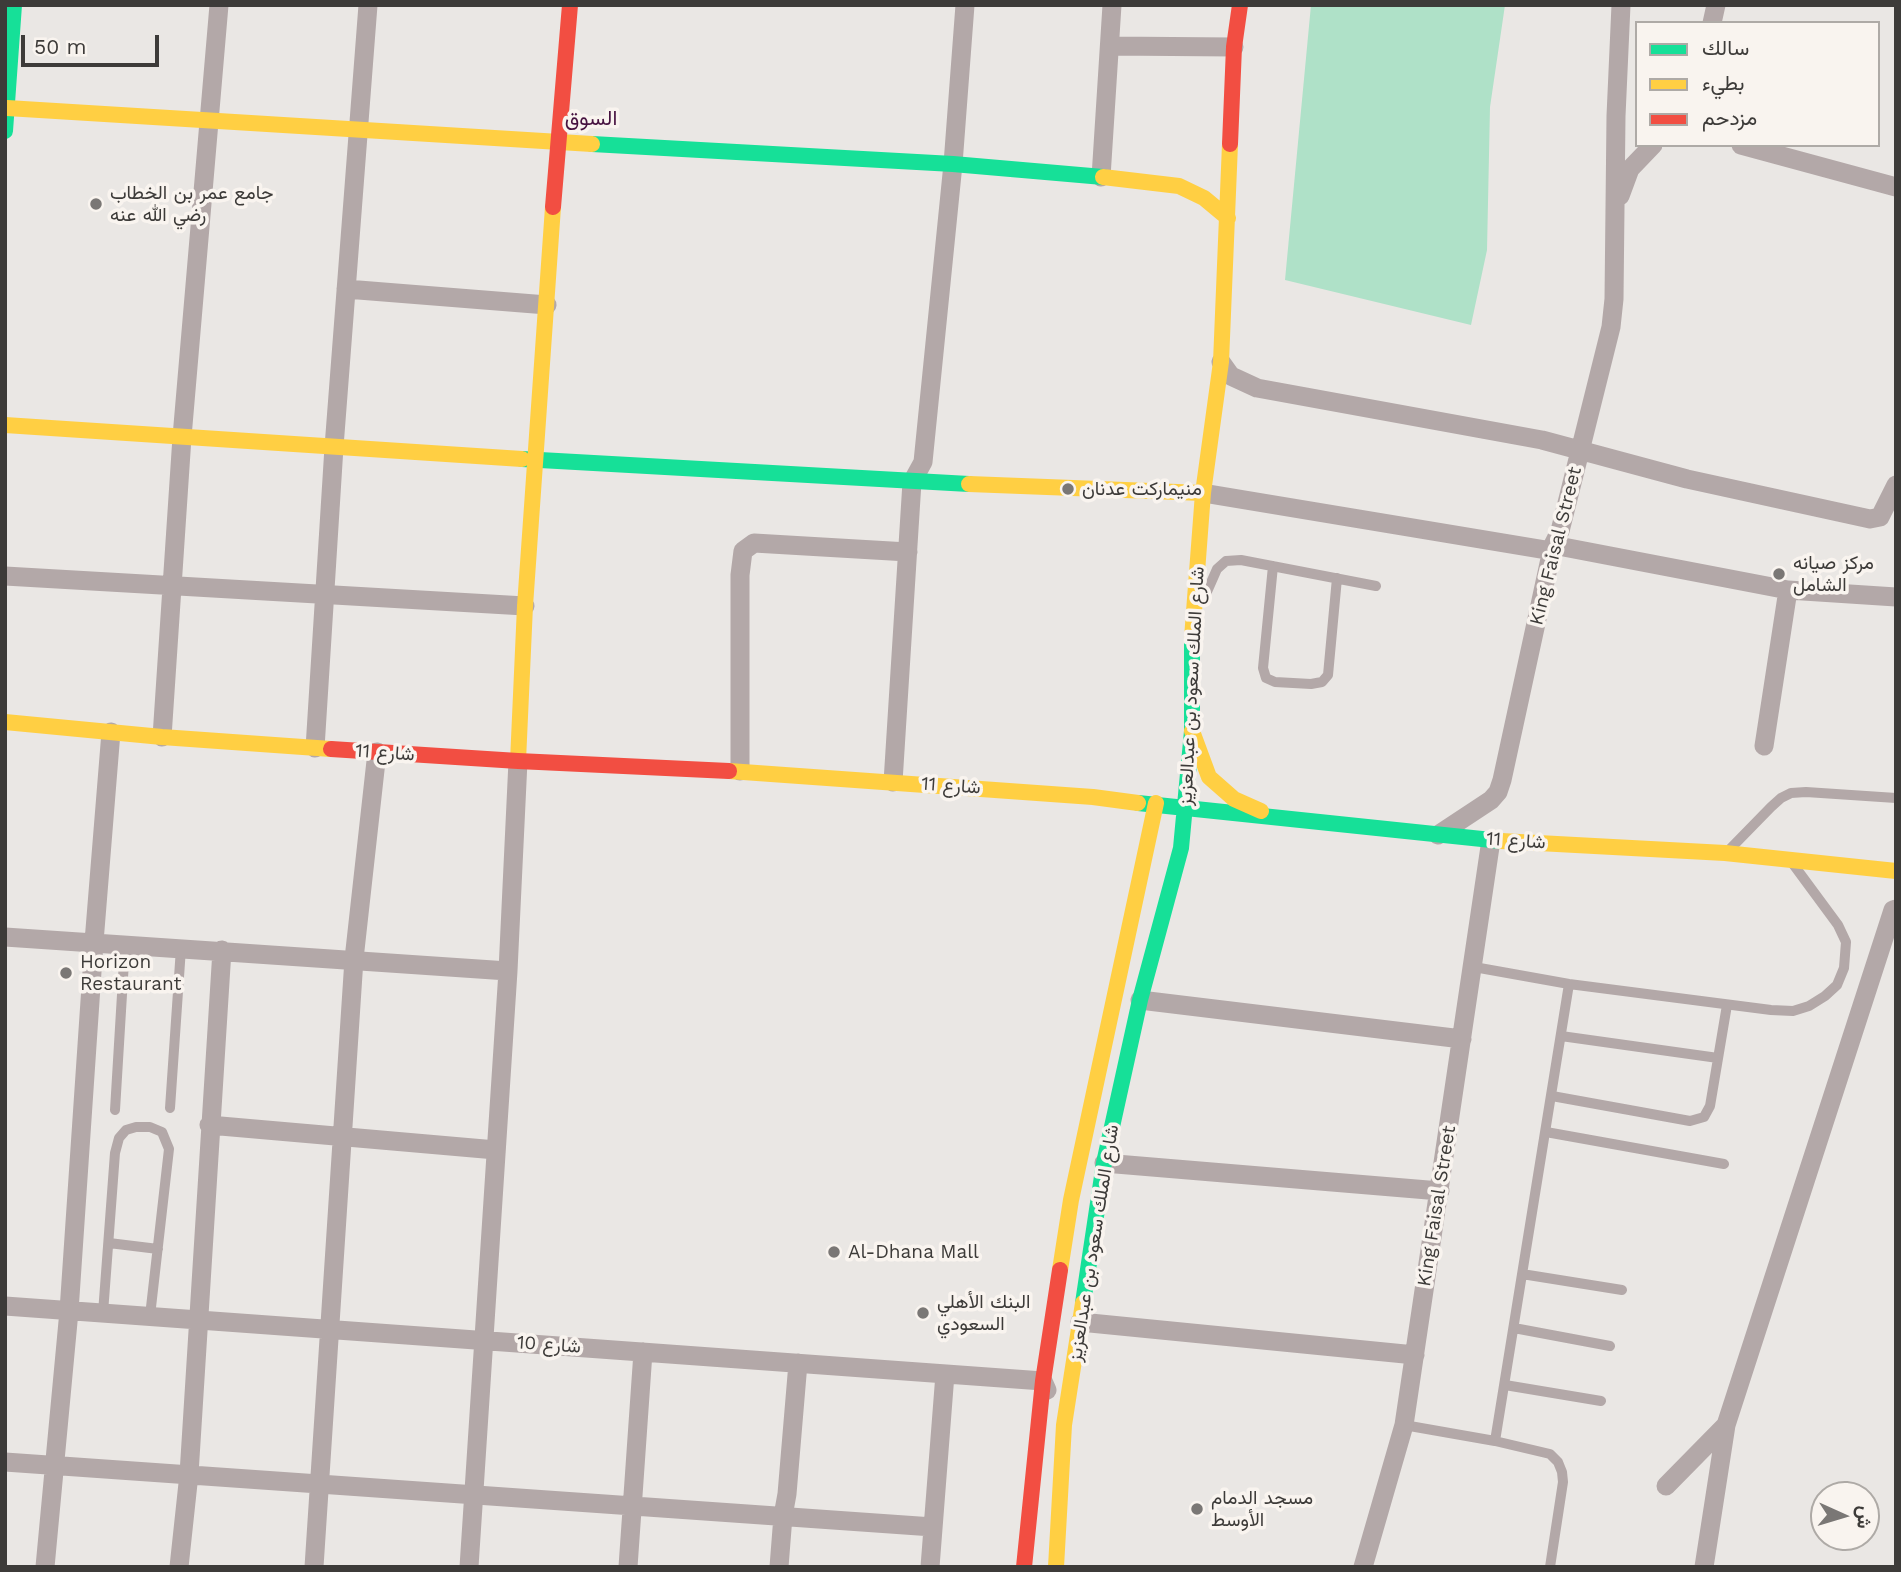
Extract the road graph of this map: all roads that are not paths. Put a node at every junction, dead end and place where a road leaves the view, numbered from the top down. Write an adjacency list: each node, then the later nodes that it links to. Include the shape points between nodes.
1 (14, 5): 11 (street)
2 (219, 5): 12 (street)
3 (368, 5): 13 (street)
4 (570, 5): 15 (street)
5 (965, 5): 18 (street)
6 (1112, 5): 9 (street)
7 (1240, 5): 10 (street, شارع الملك سعود بن عبدالعزيز)
8 (1621, 5): 22 (street)
9 (1110, 46): 10 (street); 19 (street)
10 (1234, 47): 21 (street, شارع الملك سعود بن عبدالعزيز)
11 (7, 108): 12 (street); 14 (street)
12 (208, 120): 13 (street); 27 (street)
13 (359, 129): 15 (street); 23 (street)
14 (5, 131)
15 (558, 142): 18 (street); 24 (street)
16 (1651, 147): 22 (street, via 1630,169)
17 (1748, 147): 20 (street)
18 (953, 164): 19 (street); 31 (street, via 923,462)
19 (1101, 177): 21 (street, via 1179,186 1204,198)
20 (1896, 187)
21 (1228, 218): 25 (street, شارع الملك سعود بن عبدالعزيز)
22 (1614, 226): 29 (street, King Faisal Street, via 1611,327)
23 (346, 289): 24 (street); 28 (street)
24 (547, 305): 30 (street)
25 (1221, 362): 29 (street, via 1231,376 1257,388); 33 (street, شارع الملك سعود بن عبدالعزيز)
26 (5, 425): 27 (street)
27 (182, 437): 28 (street); 39 (street)
28 (334, 447): 30 (street); 42 (street)
29 (1580, 449): 32 (street, via 1687,479 1870,519 1880,517); 34 (street, King Faisal Street)
30 (536, 460): 31 (street); 44 (street)
31 (912, 482): 33 (street); 35 (street)
32 (1896, 485)
33 (1203, 493): 34 (street); 45 (street, شارع الملك سعود بن عبدالعزيز)
34 (1552, 548): 41 (street); 60 (street, King Faisal Street, via 1502,780 1491,800)
35 (908, 552): 54 (street, via 754,543 743,551); 55 (street)
36 (1273, 566): 38 (lane); 38 (lane, via 1263,668 1266,678 1275,682 1311,684 1328,675); 45 (lane, via 1226,561 1217,569)
37 (5, 576): 39 (street)
38 (1337, 578): 40 (lane)
39 (172, 586): 42 (street); 49 (street)
40 (1376, 586)
41 (1788, 590): 43 (street); 50 (street)
42 (325, 594): 44 (street); 51 (street)
43 (1896, 597)
44 (525, 606): 53 (street)
45 (1192, 626): 47 (street, شارع الملك سعود بن عبدالعزيز)
46 (5, 722): 48 (street, شارع 11)
47 (1192, 731): 58 (street, شارع الملك سعود بن عبدالعزيز); 59 (street, via 1209,777 1234,799)
48 (111, 732): 49 (street, شارع 11); 67 (street)
49 (162, 737): 51 (street, شارع 11)
50 (1764, 746)
51 (315, 748): 52 (street, شارع 11)
52 (377, 752): 53 (street, شارع 11); 71 (street)
53 (518, 761): 54 (street, شارع 11); 73 (street)
54 (740, 771): 55 (street, شارع 11)
55 (893, 782): 57 (street, شارع 11)
56 (1896, 798): 62 (lane, via 1791,793)
57 (1156, 803): 58 (street, شارع 11); 108 (street, شارع الملك سعود بن عبدالعزيز, via 1071,1200)
58 (1186, 809): 59 (street, شارع 11); 75 (street, شارع الملك سعود بن عبدالعزيز, via 1181,848)
59 (1275, 818): 60 (street, شارع 11)
60 (1438, 835): 61 (street, شارع 11)
61 (1491, 840): 62 (street, شارع 11); 72 (street, King Faisal Street)
62 (1726, 853): 63 (street, شارع 11)
63 (1790, 860): 64 (street, شارع 11); 76 (lane, via 1846,942 1837,985 1809,1006 1793,1011)
64 (1896, 871)
65 (1896, 909): 113 (street)
66 (5, 937): 67 (street)
67 (94, 942): 68 (street); 95 (street)
68 (125, 944): 69 (street); 82 (lane)
69 (181, 948): 70 (street); 81 (lane)
70 (222, 950): 71 (street); 83 (street)
71 (354, 959): 73 (street); 85 (street)
72 (1474, 967): 74 (lane); 78 (street, King Faisal Street)
73 (508, 971): 86 (street)
74 (1569, 984): 76 (lane); 77 (lane)
75 (1140, 1000): 78 (street); 87 (street, شارع الملك سعود بن عبدالعزيز)
76 (1727, 1005): 79 (lane)
77 (1561, 1036): 79 (lane); 80 (lane)
78 (1462, 1039): 89 (street, King Faisal Street)
79 (1718, 1058): 80 (lane, via 1710,1106 1704,1117 1690,1121)
80 (1552, 1096): 84 (lane)
81 (170, 1108)
82 (115, 1110)
83 (209, 1125): 85 (street); 98 (street)
84 (1546, 1132): 88 (lane); 92 (lane)
85 (344, 1138): 86 (street); 101 (street)
86 (496, 1150): 102 (street)
87 (1104, 1163): 89 (street); 99 (street, شارع الملك سعود بن عبدالعزيز)
88 (1724, 1164)
89 (1440, 1191): 105 (street, King Faisal Street)
90 (109, 1243): 91 (lane); 91 (lane, via 118,1138 126,1130 150,1127 162,1132 169,1149); 96 (lane)
91 (158, 1249): 97 (lane)
92 (1522, 1274): 93 (lane); 100 (lane)
93 (1622, 1290)
94 (5, 1306): 95 (street, شارع 10)
95 (69, 1311): 96 (street, شارع 10); 116 (street)
96 (103, 1313): 97 (street, شارع 10)
97 (150, 1316): 98 (street, شارع 10)
98 (198, 1320): 101 (street, شارع 10); 117 (street)
99 (1080, 1322): 105 (street); 111 (street, شارع الملك سعود بن عبدالعزيز)
100 (1514, 1328): 103 (lane); 109 (lane)
101 (330, 1329): 102 (street, شارع 10); 118 (street)
102 (484, 1341): 104 (street, شارع 10); 120 (street)
103 (1610, 1346)
104 (643, 1352): 106 (street, شارع 10); 121 (street)
105 (1415, 1355): 112 (street, King Faisal Street)
106 (798, 1363): 107 (street, شارع 10); 122 (street)
107 (945, 1374): 108 (street, شارع 10); 123 (street)
108 (1043, 1381): 111 (street); 131 (street, شارع الملك سعود بن عبدالعزيز)
109 (1505, 1385): 110 (lane); 114 (lane)
110 (1601, 1401)
111 (1064, 1425): 132 (street, شارع الملك سعود بن عبدالعزيز)
112 (1404, 1425): 114 (lane); 133 (street, King Faisal Street)
113 (1726, 1425): 119 (street); 135 (street)
114 (1496, 1441): 134 (lane, via 1550,1454 1558,1462 1563,1482)
115 (5, 1462): 116 (street)
116 (54, 1466): 117 (street); 124 (street)
117 (189, 1474): 118 (street); 125 (street)
118 (319, 1485): 120 (street); 126 (street)
119 (1666, 1486)
120 (474, 1496): 121 (street); 127 (street)
121 (633, 1507): 122 (street); 128 (street)
122 (783, 1516): 123 (street); 129 (street)
123 (933, 1527): 130 (street)
124 (45, 1567)
125 (179, 1567)
126 (314, 1567)
127 (469, 1567)
128 (628, 1567)
129 (779, 1567)
130 (930, 1567)
131 (1024, 1567)
132 (1056, 1567)
133 (1363, 1567)
134 (1550, 1567)
135 (1704, 1567)

